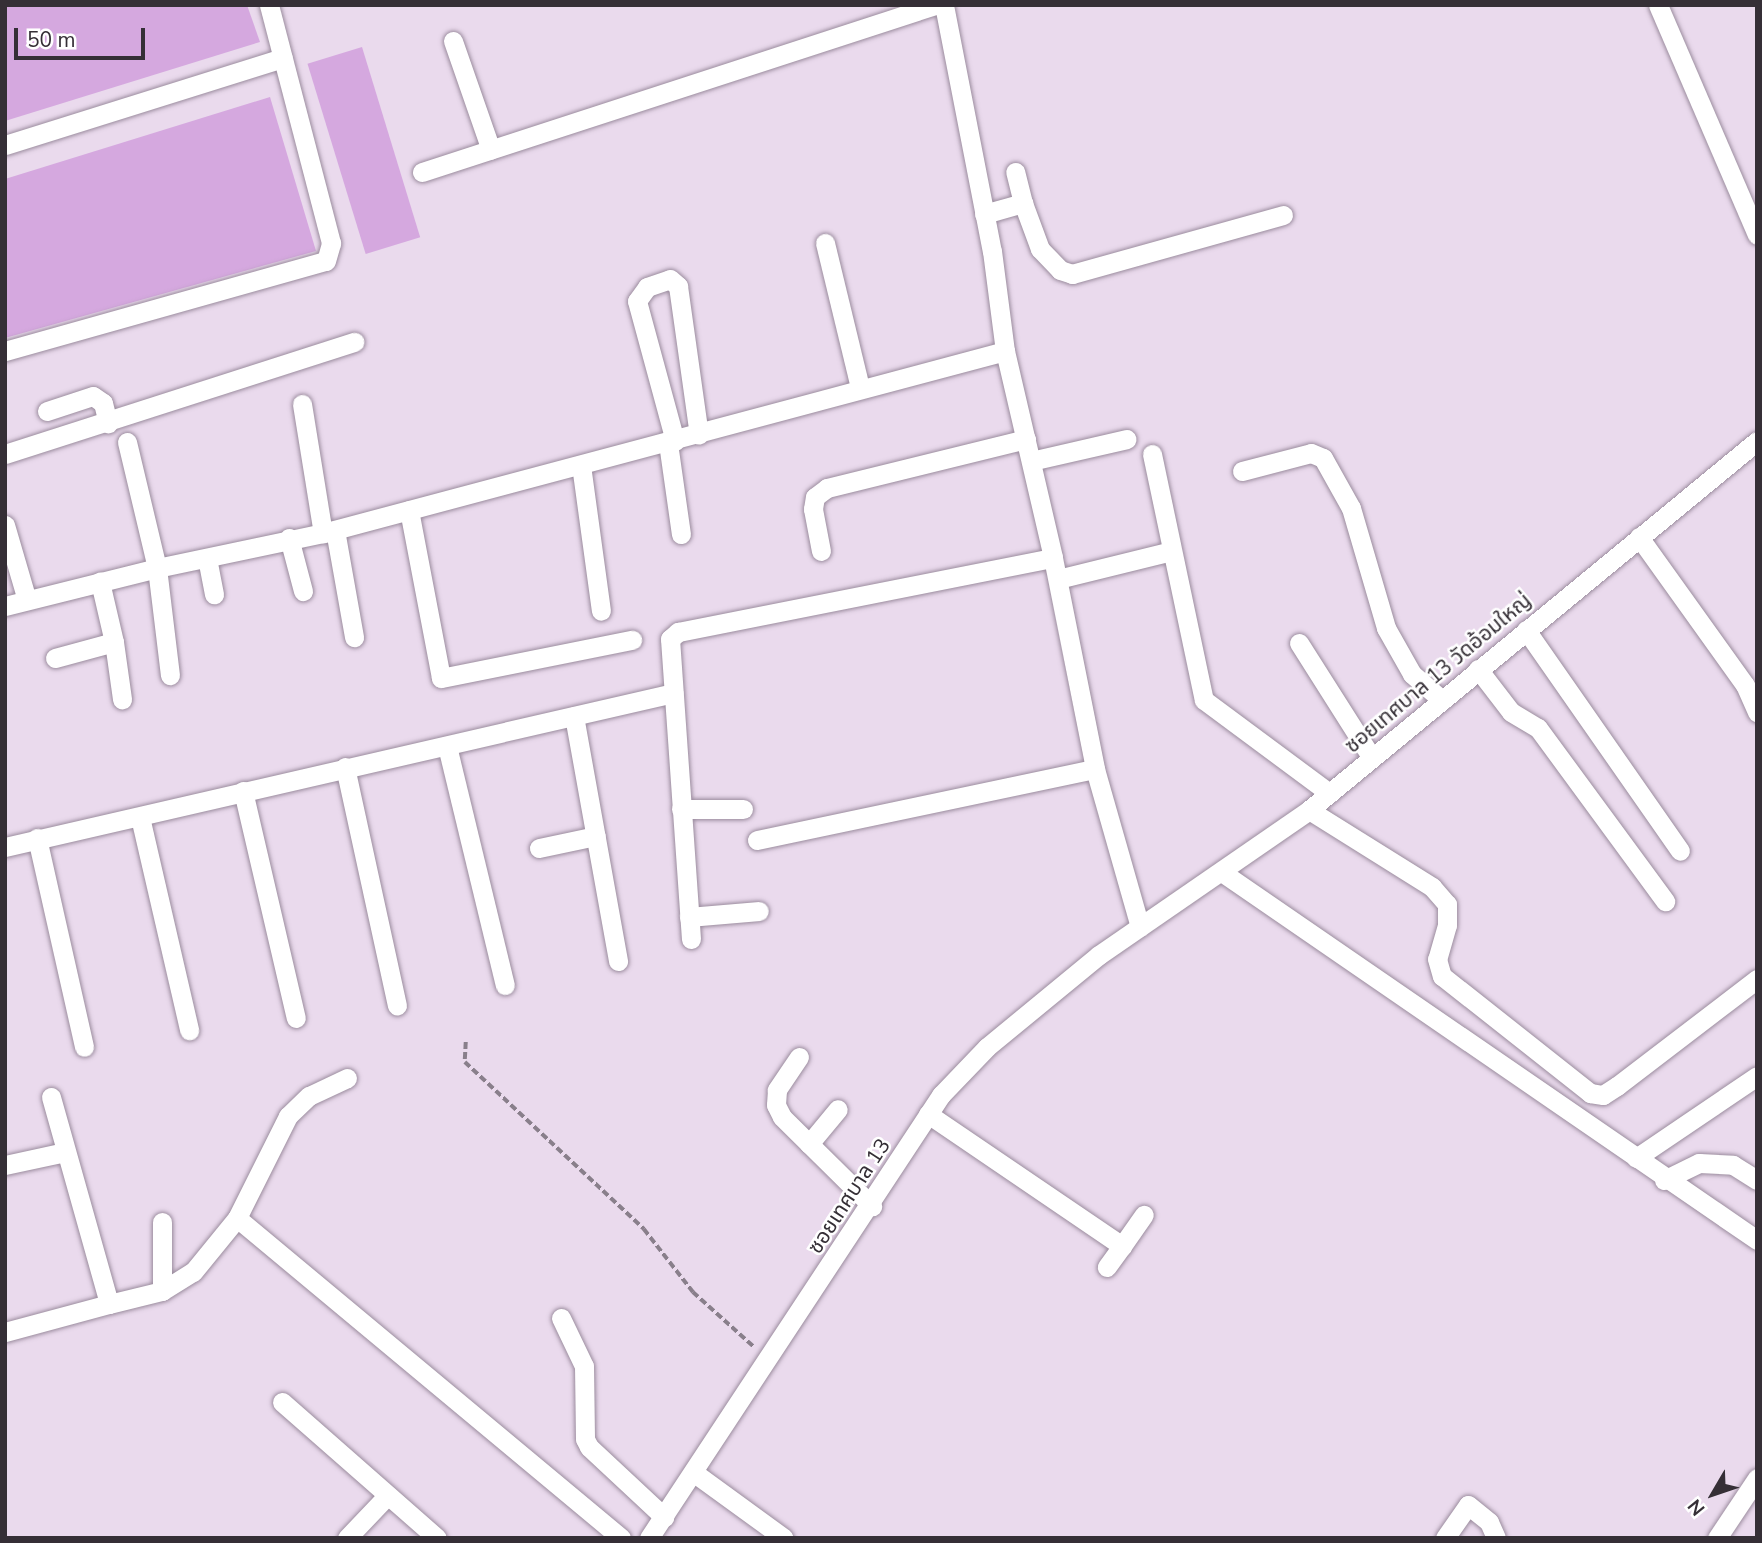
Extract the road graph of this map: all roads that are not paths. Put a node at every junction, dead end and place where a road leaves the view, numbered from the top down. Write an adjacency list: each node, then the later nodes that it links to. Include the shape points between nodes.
1 (269, 5): 6 (street)
2 (935, 5): 8 (street)
3 (944, 5): 12 (street)
4 (1658, 5): 14 (street)
5 (453, 41): 8 (street)
6 (283, 58): 7 (street); 17 (street, via 331,243 326,261)
7 (5, 145)
8 (491, 150): 9 (street)
9 (422, 172)
10 (1015, 172): 11 (street)
11 (1023, 203): 12 (street); 13 (street, via 1040,249 1060,270 1072,274)
12 (984, 214): 18 (street)
13 (1283, 215)
14 (1757, 235)
15 (825, 243): 19 (street)
16 (354, 342): 22 (street)
17 (5, 351)
18 (1005, 351): 19 (street); 24 (street)
19 (860, 388): 23 (street)
20 (302, 404): 36 (street)
21 (47, 411): 22 (street, via 93,396 103,403)
22 (108, 423): 29 (street)
23 (699, 435): 28 (street); 28 (street, via 678,286 670,279 647,287 637,301)
24 (1026, 439): 31 (street); 40 (street, via 827,488 815,497 813,509)
25 (1127, 439): 31 (street)
26 (1757, 441): 38 (street, ซอยเทศบาล 13 วัดอ้อมใหญ่)
27 (127, 442): 44 (street)
28 (671, 442): 32 (street); 37 (street)
29 (5, 454)
30 (1152, 454): 41 (street)
31 (1031, 461): 43 (street)
32 (581, 465): 34 (street); 51 (street)
33 (1242, 471): 62 (street, via 1311,453 1323,458 1351,508 1386,628 1412,674)
34 (409, 510): 36 (street); 54 (street, via 441,678)
35 (5, 525): 49 (street)
36 (329, 531): 39 (street); 53 (street)
37 (681, 534)
38 (1639, 537): 52 (street, ซอยเทศบาล 13 วัดอ้อมใหญ่); 63 (street, via 1745,685)
39 (289, 538): 42 (street); 47 (street)
40 (821, 551)
41 (1172, 551): 45 (street); 70 (street, via 1204,700)
42 (206, 558): 44 (street); 48 (street)
43 (1054, 558): 45 (street); 60 (street, via 678,632 670,639)
44 (157, 568): 46 (street); 59 (street)
45 (1058, 579): 68 (street)
46 (100, 582): 49 (street); 55 (street)
47 (303, 591)
48 (214, 594)
49 (27, 600): 50 (street)
50 (5, 606)
51 (601, 611)
52 (1526, 629): 58 (street, ซอยเทศบาล 13 วัดอ้อมใหญ่); 80 (street)
53 (354, 637)
54 (632, 640)
55 (114, 642): 57 (street); 61 (street)
56 (1299, 643): 66 (street)
57 (55, 658)
58 (1478, 669): 62 (street, ซอยเทศบาล 13 วัดอ้อมใหญ่); 82 (street, via 1511,712 1538,728)
59 (170, 675)
60 (673, 694): 64 (street); 71 (street)
61 (122, 699)
62 (1442, 699): 66 (street, ซอยเทศบาล 13 วัดอ้อมใหญ่)
63 (1757, 712)
64 (574, 716): 65 (street); 75 (street)
65 (447, 746): 67 (street); 89 (street)
66 (1372, 758): 70 (street, ซอยเทศบาล 13 วัดอ้อมใหญ่)
67 (345, 767): 69 (street); 90 (street)
68 (1095, 769): 77 (street); 85 (street)
69 (243, 791): 74 (street); 91 (street)
70 (1329, 793): 73 (street, ซอยเทศบาล 13 วัดอ้อมใหญ่)
71 (681, 809): 72 (street); 84 (street)
72 (743, 809)
73 (1309, 810): 81 (street, ซอยเทศบาล 13 วัดอ้อมใหญ่); 88 (street, via 1432,887 1447,904 1437,969 1590,1093 1603,1095 1617,1086)
74 (140, 817): 76 (street); 92 (street)
75 (596, 836): 79 (street); 87 (street)
76 (37, 838): 78 (street); 93 (street)
77 (757, 840)
78 (5, 846)
79 (539, 848)
80 (1680, 851)
81 (1223, 873): 85 (street, ซอยเทศบาล 13 วัดอ้อมใหญ่); 102 (street)
82 (1665, 901)
83 (759, 911): 84 (street)
84 (689, 917): 86 (street)
85 (1140, 927): 99 (street, ซอยเทศบาล 13, via 987,1047)
86 (691, 939)
87 (618, 961)
88 (1757, 979)
89 (505, 985)
90 (397, 1005)
91 (296, 1018)
92 (189, 1030)
93 (84, 1048)
94 (799, 1057): 100 (street, via 777,1090 776,1105)
95 (1757, 1076): 102 (street)
96 (348, 1078): 108 (street, via 309,1096 288,1116 275,1133)
97 (51, 1097): 101 (street)
98 (838, 1109): 100 (street)
99 (928, 1114): 106 (street, ซอยเทศบาล 13); 111 (street)
100 (809, 1144): 106 (street)
101 (65, 1152): 103 (street); 114 (street)
102 (1636, 1158): 105 (street)
103 (5, 1165)
104 (1757, 1180): 105 (street, via 1733,1165 1699,1163)
105 (1664, 1181): 110 (street)
106 (872, 1206): 118 (street, ซอยเทศบาล 13)
107 (1143, 1215): 111 (street)
108 (237, 1218): 113 (street, via 208,1259); 124 (street)
109 (162, 1222): 113 (street)
110 (1757, 1240)
111 (1122, 1246): 112 (street)
112 (1107, 1267)
113 (162, 1291): 114 (street)
114 (109, 1304): 116 (street)
115 (561, 1318): 121 (street, via 584,1366 589,1447)
116 (5, 1332)
117 (282, 1402): 120 (street)
118 (693, 1472): 121 (street, ซอยเทศบาล 13); 126 (street)
119 (1757, 1478): 129 (street)
120 (388, 1495): 122 (street); 123 (street)
121 (664, 1517): 125 (street, ซอยเทศบาล 13)
122 (347, 1538)
123 (438, 1538)
124 (621, 1538)
125 (649, 1538)
126 (784, 1538)
127 (1445, 1538): 128 (street, via 1468,1505 1489,1522)
128 (1496, 1538)
129 (1717, 1538)

